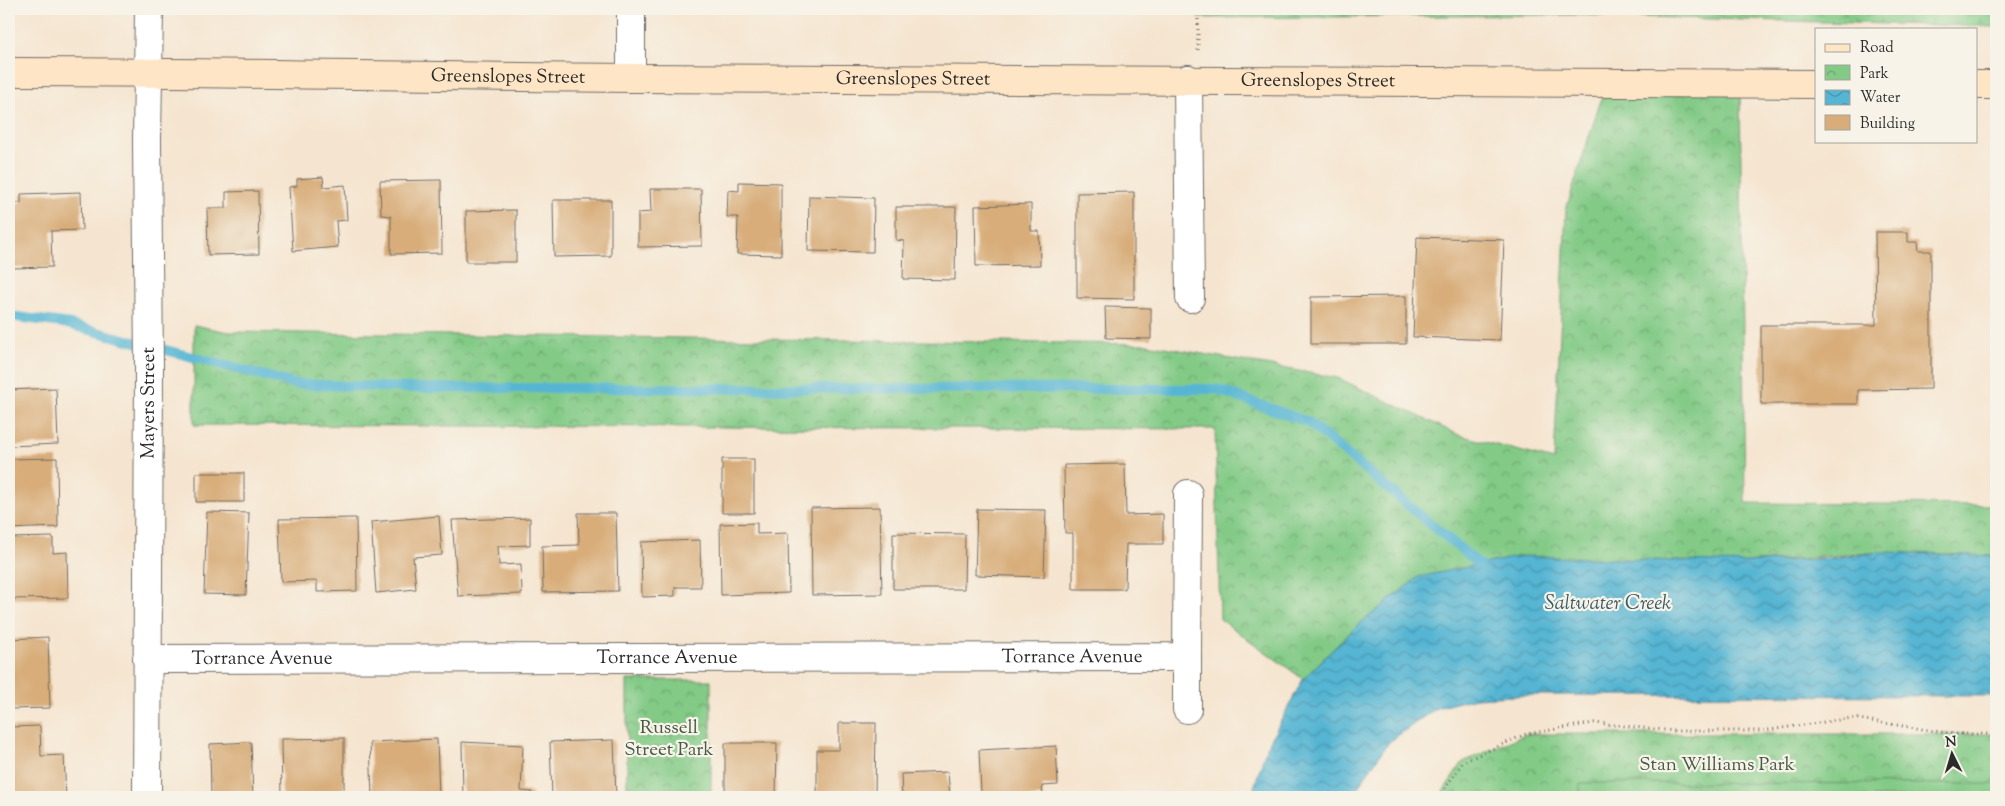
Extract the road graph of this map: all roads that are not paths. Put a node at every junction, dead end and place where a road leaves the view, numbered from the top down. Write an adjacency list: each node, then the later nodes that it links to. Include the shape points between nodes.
1 (149, 9): 4 (street, Mayers Street)
2 (631, 9): 5 (street)
3 (9, 72): 4 (street, Greenslopes Street)
4 (148, 72): 5 (street, Greenslopes Street); 13 (street, Mayers Street)
5 (631, 78): 6 (street, Greenslopes Street)
6 (1193, 79): 7 (street, Greenslopes Street); 10 (street)
7 (1815, 84)
8 (1978, 85): 9 (street)
9 (1996, 86)
10 (1190, 298)
11 (1188, 494): 12 (street)
12 (1187, 657): 13 (street, Torrance Avenue); 14 (street)
13 (147, 659): 15 (street, Mayers Street)
14 (1187, 709)
15 (147, 797)

